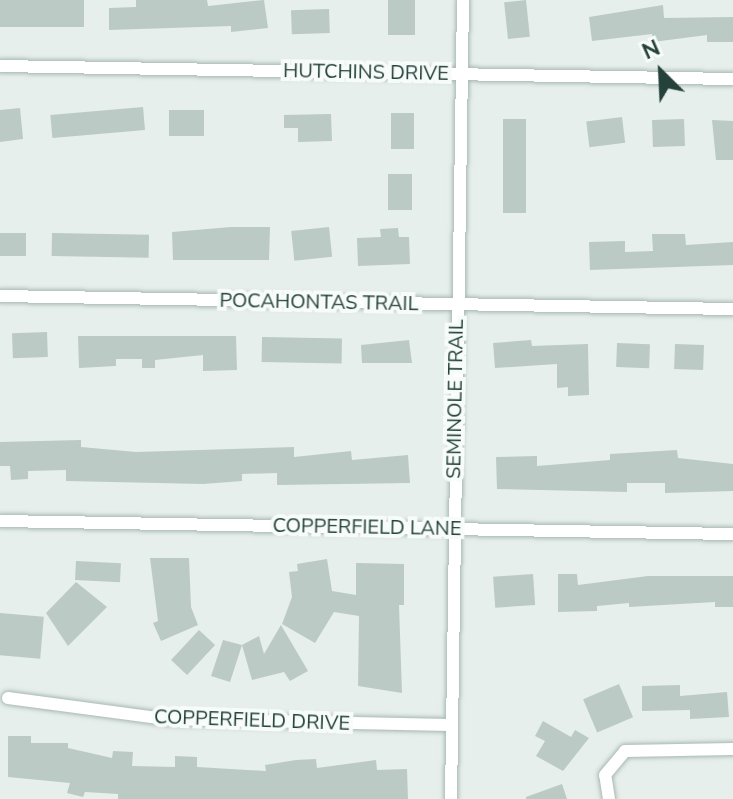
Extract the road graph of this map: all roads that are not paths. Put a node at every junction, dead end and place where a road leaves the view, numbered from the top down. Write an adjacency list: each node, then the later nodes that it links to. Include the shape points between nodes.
1 (463, 0): 3 (street, SEMINOLE TRAIL)
2 (0, 66): 3 (street, HUTCHINS DRIVE)
3 (461, 74): 4 (street, HUTCHINS DRIVE); 6 (street, SEMINOLE TRAIL)
4 (733, 79)
5 (0, 296): 6 (street, POCAHONTAS TRAIL)
6 (456, 304): 7 (street, POCAHONTAS TRAIL); 9 (street, SEMINOLE TRAIL)
7 (733, 309)
8 (0, 521): 9 (street, COPPERFIELD LANE)
9 (453, 529): 10 (street, COPPERFIELD LANE); 12 (street, SEMINOLE TRAIL)
10 (733, 534)
11 (8, 698): 12 (street, COPPERFIELD DRIVE, via 165,719)
12 (449, 725): 14 (street, SEMINOLE TRAIL)
13 (733, 749): 15 (street, via 625,751 605,775)
14 (451, 799)
15 (609, 799)

